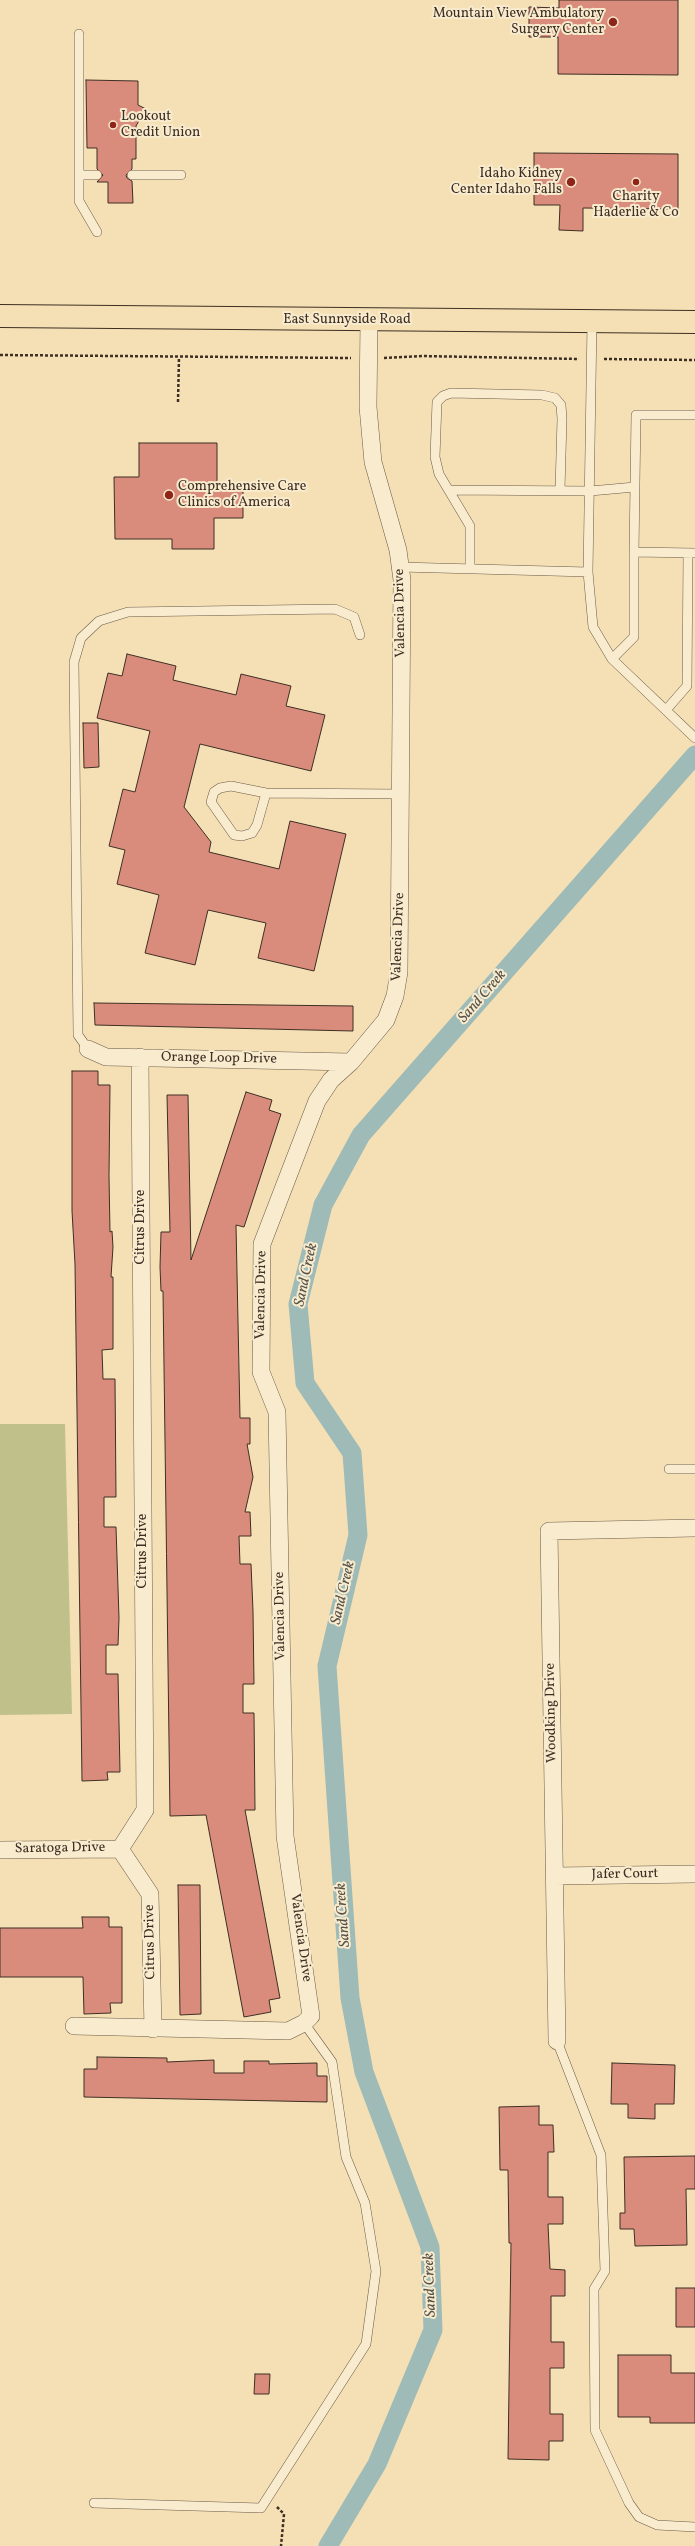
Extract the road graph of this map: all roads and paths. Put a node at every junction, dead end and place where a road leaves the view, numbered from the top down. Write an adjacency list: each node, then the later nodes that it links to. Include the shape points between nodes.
1 (79, 34): 2 (lane)
2 (79, 175): 3 (lane); 6 (lane, via 79,201)
3 (97, 175)
4 (132, 175): 5 (lane)
5 (181, 175)
6 (97, 232)
7 (0, 316): 8 (main road, East Sunnyside Road)
8 (370, 320): 9 (main road, East Sunnyside Road); 25 (street, Valencia Drive, via 368,407 373,462 398,550)
9 (592, 322): 10 (main road, East Sunnyside Road); 15 (lane)
10 (695, 322)
11 (0, 355): 12 (path)
12 (179, 357): 13 (path); 17 (path)
13 (338, 358)
14 (408, 359): 15 (path, via 422,356)
15 (592, 359): 16 (path); 22 (lane)
16 (695, 360)
17 (178, 402)
18 (695, 416): 19 (lane, via 636,415)
19 (635, 487): 22 (lane); 23 (lane)
20 (450, 490): 21 (lane); 21 (lane, via 439,474 435,457 438,402 443,396 451,393 542,395 555,398 561,405 562,418); 26 (lane, via 470,526)
21 (560, 490): 22 (lane)
22 (590, 491): 27 (lane)
23 (634, 552): 24 (lane); 29 (lane, via 634,637)
24 (692, 553): 30 (lane, via 687,686)
25 (400, 567): 26 (lane); 33 (street, Valencia Drive)
26 (470, 569): 27 (lane)
27 (588, 572): 29 (lane, via 593,627)
28 (360, 635): 34 (lane, via 354,617 335,608 128,612 99,620 81,638 74,662 78,1036)
29 (612, 659): 30 (lane)
30 (666, 710): 31 (lane)
31 (695, 738)
32 (266, 793): 32 (lane, via 231,786 214,792 211,802 234,835 242,836 252,833 257,825); 33 (lane)
33 (402, 794): 36 (street, Valencia Drive, via 399,972 395,996 386,1020)
34 (88, 1049): 35 (street, Orange Loop Drive, via 106,1057)
35 (140, 1057): 36 (street, Orange Loop Drive); 40 (street, Citrus Drive, via 145,1810)
36 (351, 1062): 44 (street, Valencia Drive, via 331,1080 317,1101 262,1244 261,1372 277,1412 285,1836 311,2016)
37 (669, 1469): 38 (lane)
38 (695, 1469)
39 (695, 1528): 43 (street, Woodking Drive, via 549,1531)
40 (120, 1849): 41 (street, Saratoga Drive); 46 (street, Citrus Drive, via 150,1894)
41 (0, 1850)
42 (695, 1874): 43 (street, Jafer Court)
43 (555, 1876): 47 (street, Woodking Drive)
44 (304, 2024): 46 (street, via 288,2031); 48 (lane, via 332,2062 346,2157 365,2203 376,2271 366,2344)
45 (74, 2026): 46 (street)
46 (153, 2028)
47 (557, 2041): 50 (lane, via 601,2155 605,2271 594,2288 595,2430 629,2503 639,2517 657,2525)
48 (267, 2498): 49 (lane, via 261,2508); 51 (path, via 284,2514)
49 (94, 2503)
50 (695, 2527)
51 (281, 2546)

